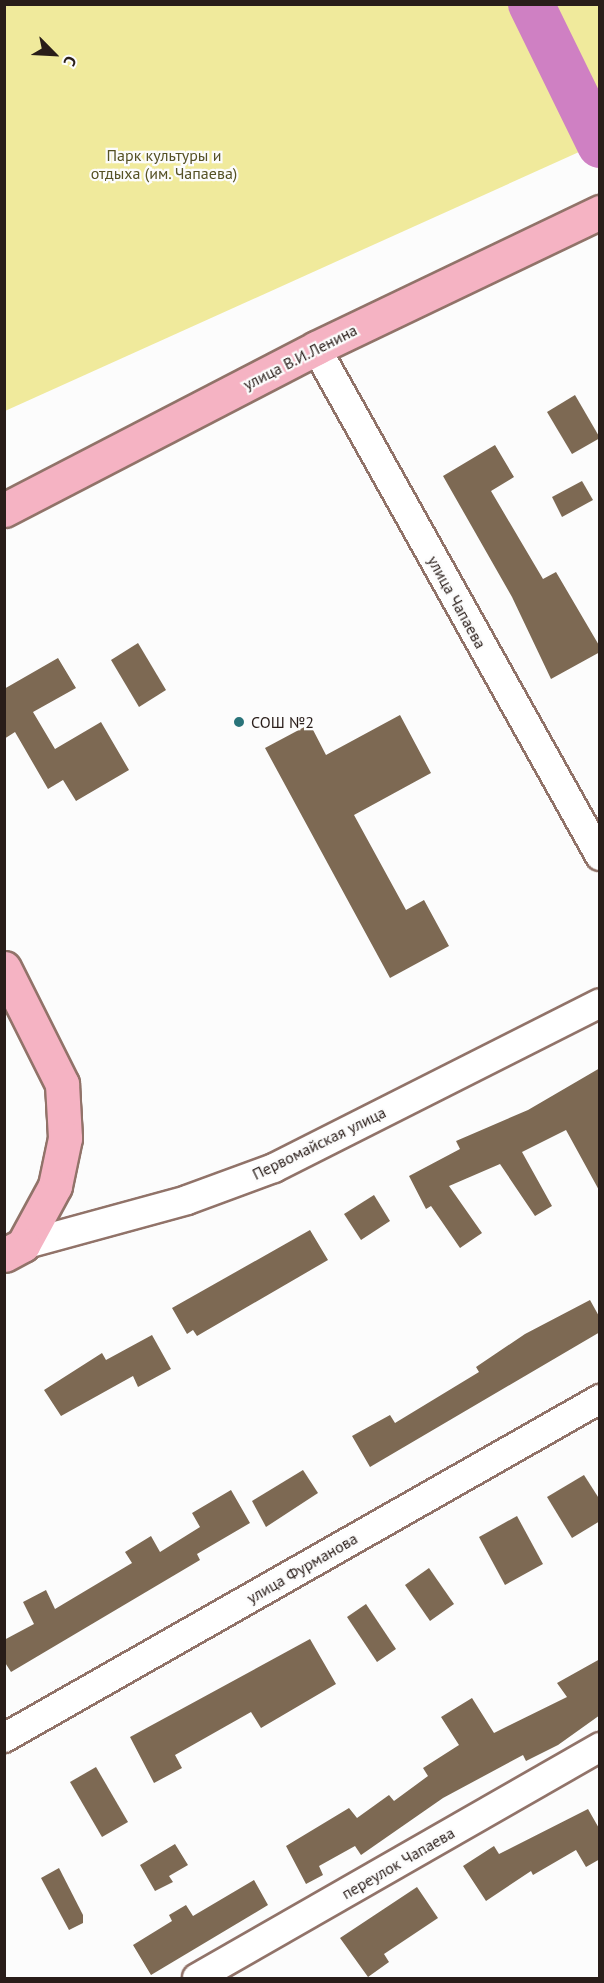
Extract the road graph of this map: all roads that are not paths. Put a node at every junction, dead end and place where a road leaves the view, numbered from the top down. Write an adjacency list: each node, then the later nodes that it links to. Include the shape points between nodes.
1 (585, 219): 2 (main road, улица В.И.Ленина)
2 (316, 348): 3 (main road, улица В.И.Ленина); 4 (street, улица Чапаева)
3 (4, 510)
4 (600, 856)
5 (4, 968): 7 (main road, Первомайская улица, via 62,1084 64,1138 55,1186)
6 (600, 1003): 7 (street, Первомайская улица, via 274,1168 187,1200)
7 (14, 1250)
8 (600, 1399): 9 (street, улица Фурманова)
9 (4, 1738)
10 (600, 1747): 11 (street, переулок Чапаева)
11 (197, 1978)

